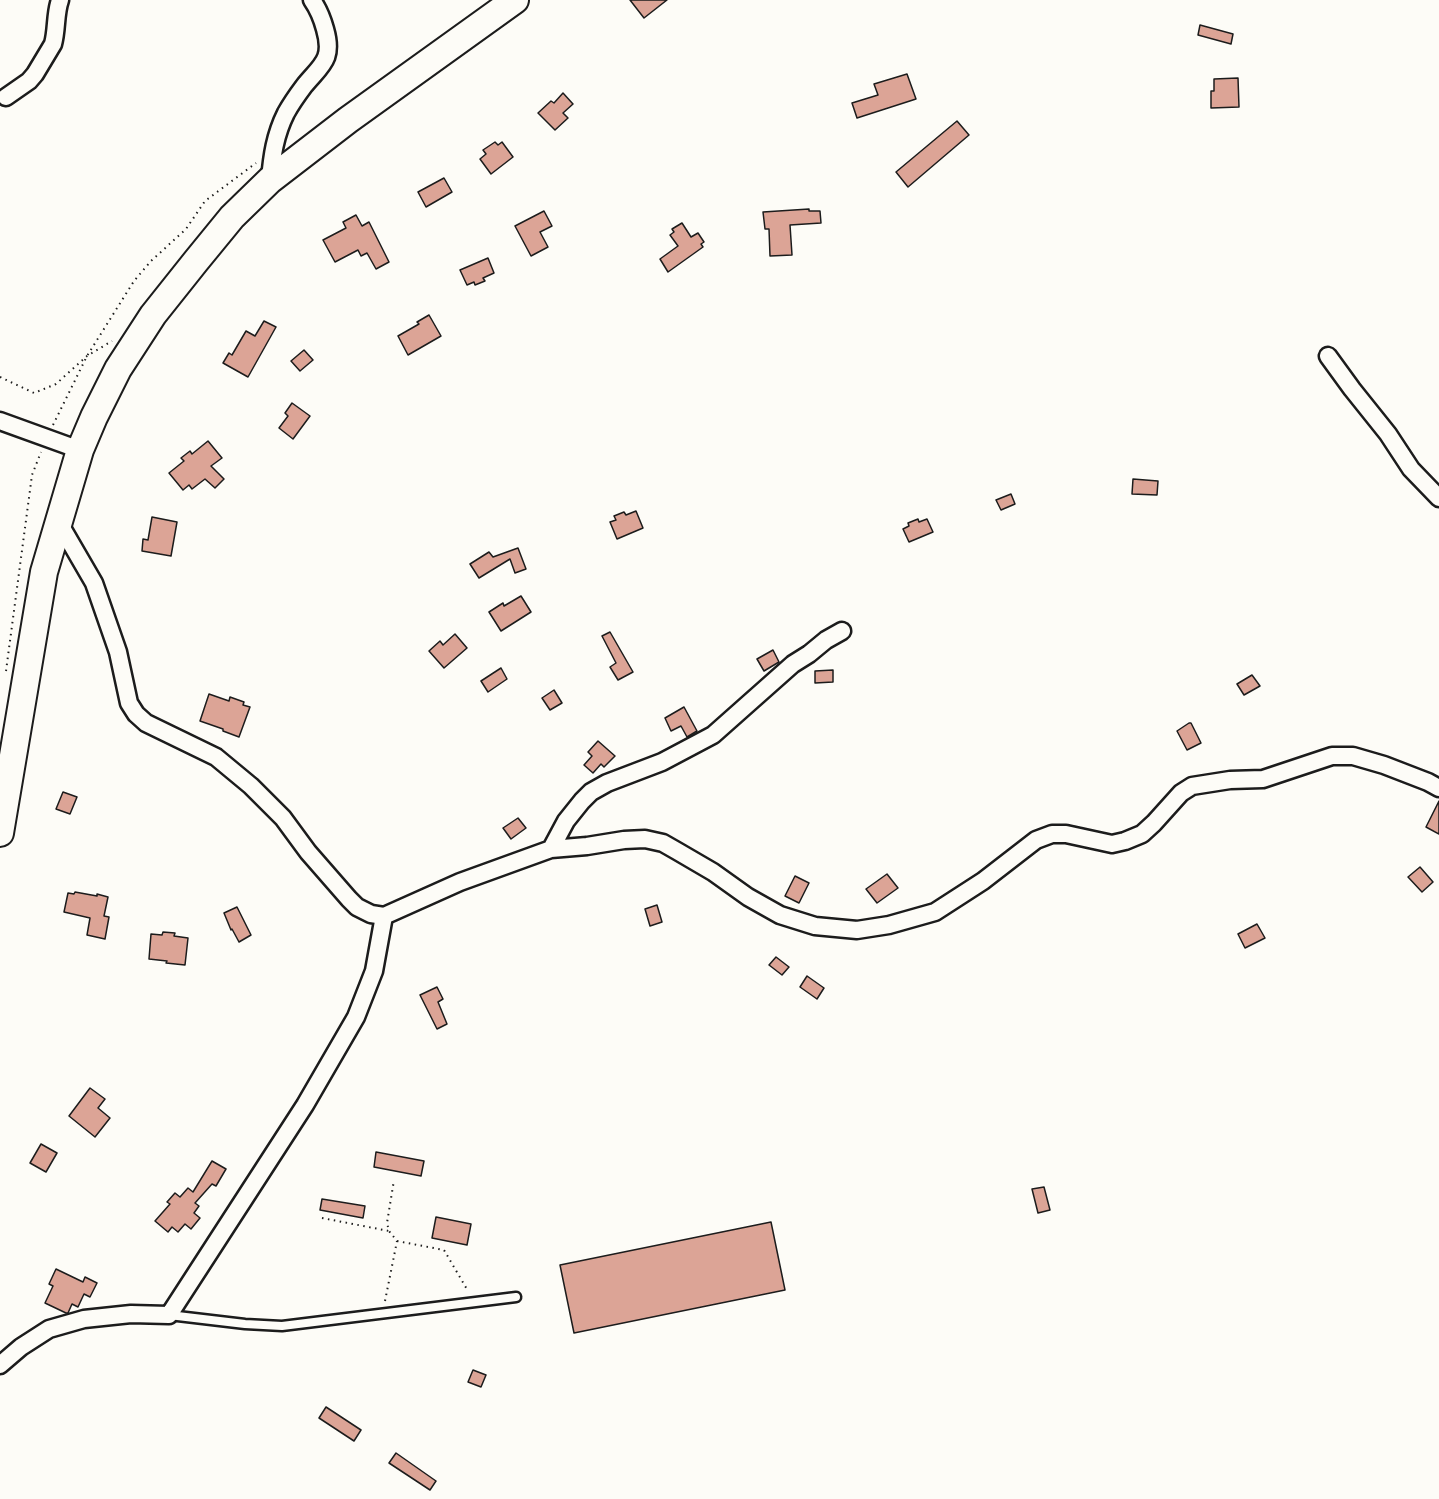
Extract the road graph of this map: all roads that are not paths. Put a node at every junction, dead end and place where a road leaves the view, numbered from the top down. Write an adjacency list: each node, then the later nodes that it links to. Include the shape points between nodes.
1 (60, 0): 4 (street, via 53,44 29,81)
2 (515, 0): 5 (main road)
3 (320, 4): 5 (street, via 329,46 327,56 278,130)
4 (6, 97)
5 (270, 180): 8 (main road, via 232,217 153,315 118,369)
6 (1328, 356): 9 (street, via 1411,469)
7 (0, 421): 8 (street)
8 (80, 450): 10 (main road)
9 (1439, 498)
10 (58, 521): 13 (main road, via 44,572); 15 (street, via 94,583 118,652 129,703 136,714 146,723 216,757 283,818 357,907)
11 (842, 631): 14 (street, via 794,664 712,735 662,762 591,792 566,821)
12 (1439, 788): 14 (street, via 1353,756 1332,756 1263,779 1192,786 1142,834 1112,844 1052,834 1036,840 935,912 857,930 815,926 780,915 663,843 624,840)
13 (0, 833)
14 (551, 849): 15 (street, via 460,882)
15 (384, 916): 17 (street, via 374,971 356,1017 306,1105)
16 (516, 1297): 17 (lane, via 282,1326)
17 (169, 1315): 18 (street, via 84,1319 49,1329)
18 (0, 1365)

